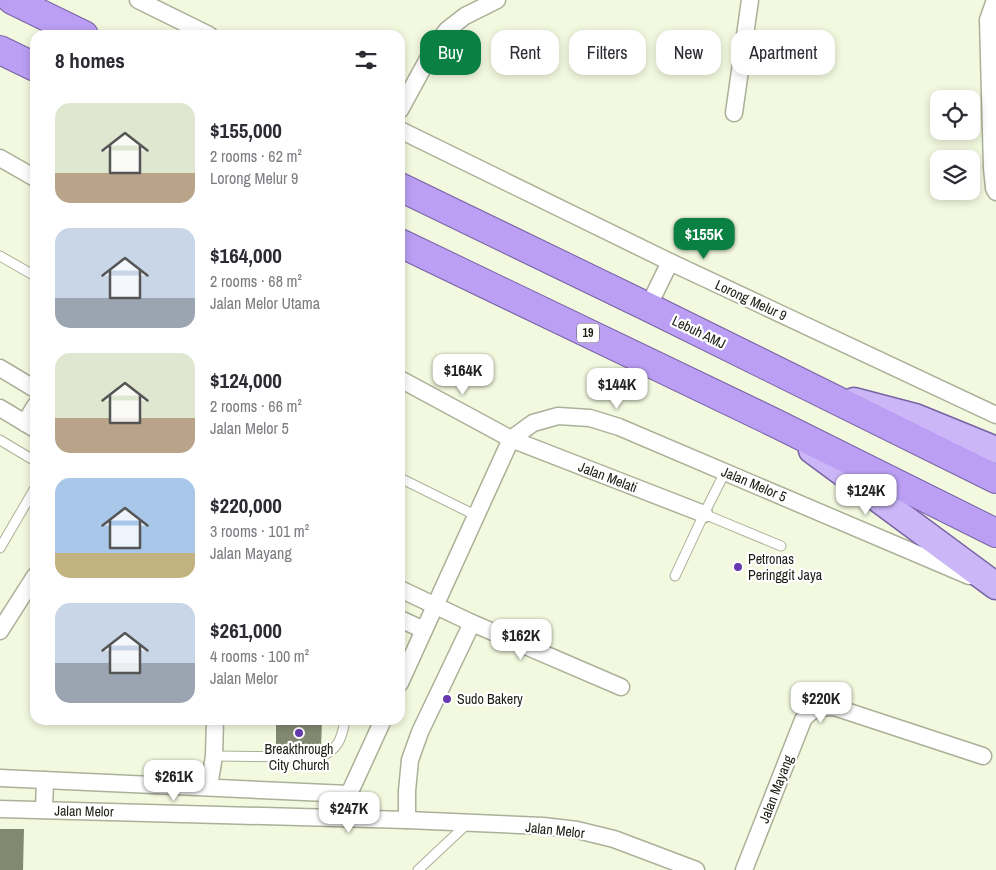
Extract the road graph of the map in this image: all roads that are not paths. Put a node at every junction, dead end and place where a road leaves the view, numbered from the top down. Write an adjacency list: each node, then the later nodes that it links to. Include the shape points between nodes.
1 (12, 0): 6 (highway)
2 (138, 0): 7 (street)
3 (497, 0): 10 (street, via 465,16 447,30)
4 (750, 0): 11 (street)
5 (995, 0): 16 (street, via 988,20 992,168)
6 (74, 30)
7 (199, 30)
8 (0, 50): 9 (highway)
9 (30, 65)
10 (405, 101)
11 (734, 113)
12 (405, 132): 19 (street, Lorong Melur 9)
13 (0, 158): 14 (street)
14 (30, 175)
15 (405, 189): 21 (highway, Lebuh AMJ)
16 (996, 192)
17 (405, 245): 28 (highway, 19)
18 (0, 256): 20 (lane)
19 (670, 262): 21 (street); 27 (street, Lorong Melur 9)
20 (30, 273)
21 (648, 307): 25 (highway, Lebuh AMJ)
22 (0, 368): 24 (street)
23 (405, 382): 31 (street, Jalan Melati)
24 (30, 386)
25 (822, 393): 32 (main road, via 915,417); 35 (highway, Lebuh AMJ)
26 (0, 408): 29 (street)
27 (996, 415)
28 (776, 423): 40 (highway, 19); 45 (main road)
29 (30, 426)
30 (0, 440): 33 (lane)
31 (512, 440): 34 (street, Jalan Melor 5, via 533,423 558,416 590,418); 38 (street, Jalan Melati); 39 (street)
32 (996, 450)
33 (30, 458)
34 (724, 472): 38 (lane); 45 (street, Jalan Melor 5)
35 (996, 479)
36 (405, 480): 39 (lane)
37 (30, 497): 42 (lane)
38 (704, 514): 41 (lane); 43 (lane)
39 (477, 516): 47 (street)
40 (996, 533)
41 (781, 546)
42 (0, 548)
43 (675, 576)
44 (30, 584): 51 (street)
45 (996, 587)
46 (405, 591): 47 (street)
47 (435, 606): 49 (street); 50 (street)
48 (405, 621): 50 (street)
49 (472, 623): 53 (street); 66 (street, via 410,760)
50 (424, 630): 52 (street)
51 (0, 631)
52 (405, 672)
53 (621, 686)
54 (215, 725): 57 (street)
55 (344, 725): 57 (lane, via 338,744 330,753 319,757)
56 (381, 725): 62 (street)
57 (214, 756): 61 (street)
58 (983, 756): 70 (street, Jalan Mayang, via 834,707 820,707 809,712 803,720)
59 (0, 778): 60 (street, Jalan Melor)
60 (45, 780): 61 (street, Jalan Melor); 64 (street)
61 (208, 788): 62 (street, Jalan Melor)
62 (349, 794): 65 (street)
63 (0, 809): 64 (street, Jalan Melor)
64 (44, 810): 65 (street, Jalan Melor)
65 (349, 818): 66 (street, Jalan Melor)
66 (407, 820): 67 (street, Jalan Melor)
67 (467, 823): 68 (lane); 69 (street, Jalan Melor, via 577,830)
68 (418, 870)
69 (696, 870)
70 (744, 870)

